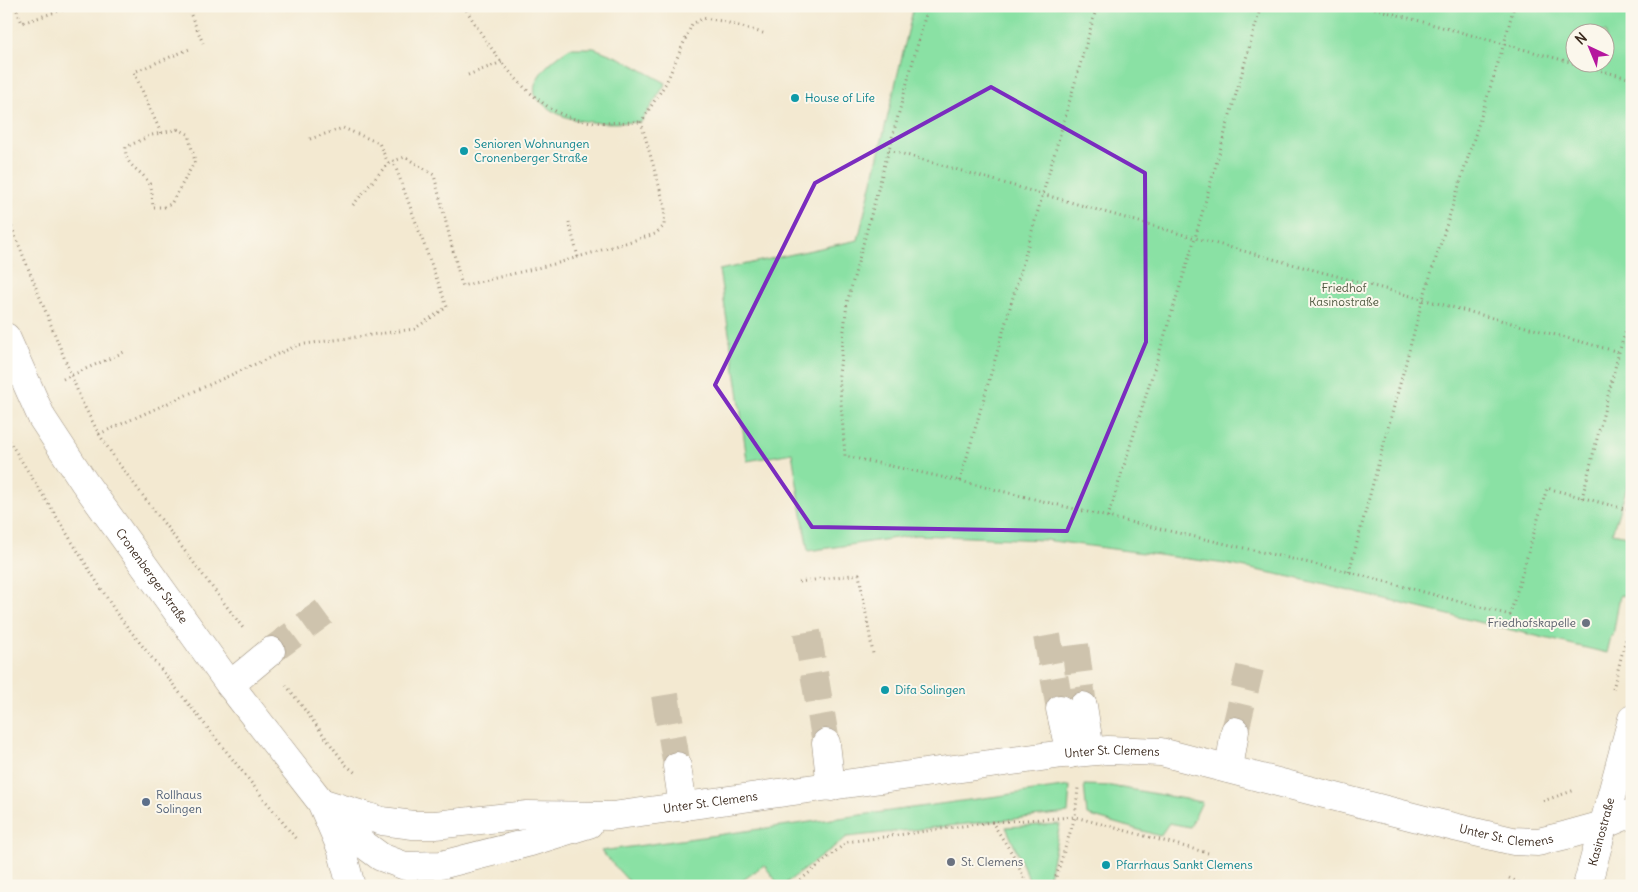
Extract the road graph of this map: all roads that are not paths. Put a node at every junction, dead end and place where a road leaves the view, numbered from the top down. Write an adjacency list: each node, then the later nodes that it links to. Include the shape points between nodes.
1 (6, 337): 3 (street, Cronenberger Straße, via 42,418 84,482)
2 (268, 654): 3 (street)
3 (230, 685): 12 (street, Cronenberger Straße)
4 (1072, 708): 8 (street)
5 (1632, 719): 16 (street, Kasinostraße)
6 (1235, 731): 10 (street)
7 (826, 743): 11 (street)
8 (1080, 752): 10 (street, Unter St. Clemens, via 1161,752); 11 (street, Unter St. Clemens)
9 (677, 766): 13 (street)
10 (1229, 770): 16 (street, Unter St. Clemens, via 1512,841 1538,842)
11 (831, 787): 13 (street, Unter St. Clemens)
12 (321, 802): 15 (street, Unter St. Clemens, via 382,821 413,825 527,815); 15 (street, Unter St. Clemens, via 362,843 381,857 405,866 441,865 471,858); 17 (street, via 341,848)
13 (683, 807): 15 (street, Unter St. Clemens)
14 (1632, 813): 16 (street, Unter St. Clemens)
15 (612, 816)
16 (1603, 825): 18 (street, Kasinostraße)
17 (351, 886)
18 (1587, 886)

